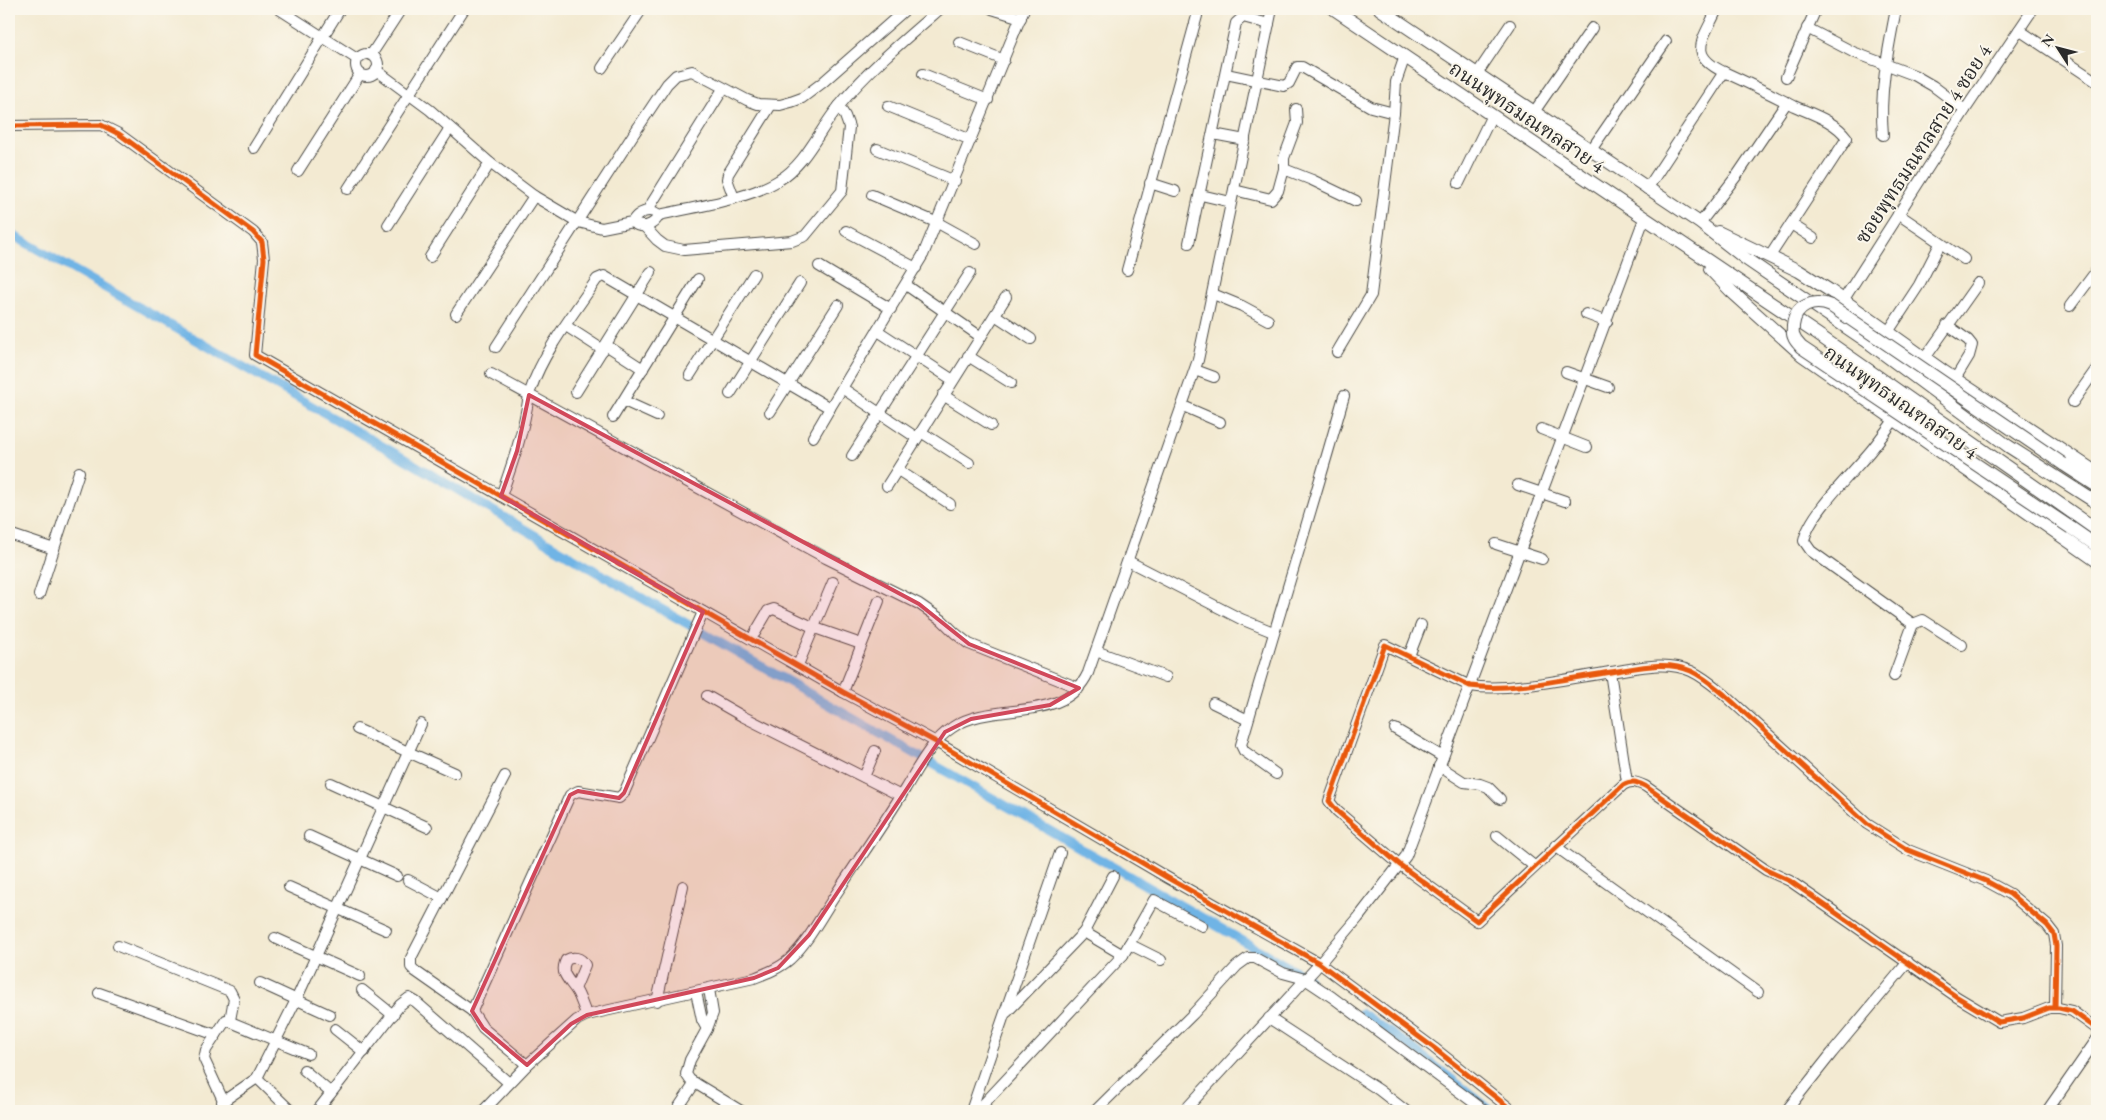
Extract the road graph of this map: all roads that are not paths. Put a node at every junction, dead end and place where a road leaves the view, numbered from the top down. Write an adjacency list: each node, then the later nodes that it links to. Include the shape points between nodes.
1 (279, 9): 23 (street)
2 (340, 9): 23 (street)
3 (401, 9): 26 (street)
4 (464, 9): 42 (street)
5 (642, 9): 31 (street)
6 (906, 9): 45 (street, via 802,98)
7 (940, 9): 46 (street)
8 (992, 9): 17 (street)
9 (1195, 9): 66 (street, via 1192,34)
10 (1272, 9): 18 (street)
11 (1334, 9): 27 (main road, ถนนพุทธมณฑลสาย 4)
12 (1380, 9): 37 (main road, ถนนพุทธมณฑลสาย 4)
13 (1717, 9): 33 (street, via 1700,47 1708,64)
14 (1816, 9): 21 (street)
15 (1896, 9): 30 (street)
16 (2033, 9): 22 (street, ซอยพุทธมณฑลสาย 4 ซอย 4)
17 (1023, 14): 29 (street)
18 (1269, 24): 36 (street, via 1247,17 1239,19); 39 (street)
19 (1510, 25): 37 (street)
20 (1592, 28): 50 (street)
21 (1807, 28): 30 (street); 38 (street)
22 (2019, 30): 40 (street); 49 (street, ซอยพุทธมณฑลสาย 4 ซอย 4)
23 (324, 37): 28 (street); 59 (street)
24 (1666, 40): 61 (street)
25 (960, 42): 29 (street)
26 (371, 55): 28 (street); 32 (street, via 377,61)
27 (1405, 56): 51 (street, via 1396,82); 52 (main road, ถนนพุทธมณฑลสาย 4)
28 (357, 59): 34 (street)
29 (1004, 60): 43 (street)
30 (1886, 66): 49 (street, via 1914,75); 56 (street, via 1881,118)
31 (602, 68)
32 (376, 70): 34 (street, via 369,76); 42 (street)
33 (1724, 72): 44 (street); 69 (street)
34 (360, 74): 64 (street)
35 (924, 74): 43 (street)
36 (1226, 74): 39 (street); 55 (street)
37 (1477, 74): 50 (main road, ถนนพุทธมณฑลสาย 4)
38 (1786, 77)
39 (1257, 81): 51 (street, via 1287,85 1296,67 1302,67 1371,107); 58 (street)
40 (2097, 82)
41 (723, 89): 45 (street, via 747,100); 78 (street); 82 (street, via 692,71 676,75)
42 (409, 94): 54 (street); 68 (street)
43 (988, 100): 57 (street)
44 (1787, 102): 85 (street); 86 (street, via 1826,121 1847,138)
45 (771, 105): 75 (street, via 728,174)
46 (839, 106): 75 (street, via 790,173); 88 (street, via 849,127 842,190 802,238 684,250 665,246)
47 (888, 106): 57 (street)
48 (1296, 109): 63 (street, via 1297,123 1284,158)
49 (1965, 110): 79 (street, ซอยพุทธมณฑลสาย 4 ซอย 4)
50 (1534, 112): 61 (main road, ถนนพุทธมณฑลสาย 4)
51 (1394, 113): 132 (street, via 1371,295)
52 (1492, 116): 67 (street); 81 (main road, ถนนพุทธมณฑลสาย 4)
53 (9, 126): 181 (street, via 101,125 119,134 236,218 262,242 264,259 255,355)
54 (450, 128): 62 (street); 87 (street)
55 (1213, 134): 58 (street); 73 (street)
56 (1883, 135)
57 (971, 140): 65 (street)
58 (1245, 140): 70 (street)
59 (254, 148)
60 (877, 149): 65 (street)
61 (1591, 150): 69 (main road, ถนนพุทธมณฑลสาย 4)
62 (490, 163): 74 (street); 96 (street)
63 (1284, 169): 70 (street, via 1278,191 1271,199); 76 (street)
64 (298, 171)
65 (955, 181): 84 (street)
66 (1150, 183): 71 (street); 100 (street)
67 (1459, 183)
68 (348, 189)
69 (1647, 189): 85 (main road, ถนนพุทธมณฑลสาย 4)
70 (1234, 190): 77 (street)
71 (1175, 191)
72 (872, 195): 84 (street)
73 (1201, 195): 77 (street); 91 (street)
74 (534, 196): 82 (street); 117 (street)
75 (734, 198): 80 (street)
76 (1356, 201)
77 (1231, 202): 109 (street)
78 (647, 211): 80 (street); 83 (street)
79 (1898, 214): 93 (street); 112 (street, ซอยพุทธมณฑลสาย 4 ซอย 4)
80 (659, 215): 88 (street, via 654,223)
81 (1644, 219): 94 (main road, ถนนพุทธมณฑลสาย 4); 122 (street)
82 (578, 222): 83 (street, via 602,228); 131 (street)
83 (632, 222): 88 (street)
84 (938, 223): 92 (street); 99 (street)
85 (1702, 224): 95 (main road, ถนนพุทธมณฑลสาย 4); 183 (main road, ถนนพุทธมณฑลสาย 4, via 2008,446)
86 (1791, 224): 90 (street); 95 (street)
87 (388, 225)
88 (644, 226)
89 (846, 231): 99 (street)
90 (1813, 238)
91 (1189, 243)
92 (976, 244)
93 (1940, 244): 97 (street); 126 (street, via 1919,285)
94 (1698, 256): 164 (main road, ถนนพุทธมณฑลสาย 4, via 1731,291 1802,355); 185 (main road, ถนนพุทธมณฑลสาย 4, via 1817,334)
95 (1770, 256): 112 (main road, ถนนพุทธมณฑลสาย 4)
96 (430, 257)
97 (1964, 260)
98 (819, 266): 115 (street)
99 (916, 268): 108 (street)
100 (1127, 270)
101 (2097, 270): 114 (street)
102 (651, 272): 110 (street)
103 (970, 273): 116 (street)
104 (754, 274): 129 (street)
105 (698, 279): 120 (street)
106 (800, 283): 136 (street)
107 (1978, 283): 123 (street)
108 (906, 285): 115 (street); 116 (street)
109 (1214, 294): 121 (street); 139 (street)
110 (637, 296): 120 (street); 124 (street, via 607,277 599,277); 130 (street)
111 (1006, 297): 119 (street)
112 (1844, 299): 126 (main road, ถนนพุทธมณฑลสาย 4)
113 (838, 305): 148 (street)
114 (2070, 306)
115 (891, 309): 125 (street)
116 (944, 312): 127 (street); 133 (street)
117 (456, 314)
118 (1586, 314): 122 (street)
119 (995, 316): 127 (street); 128 (street)
120 (674, 319): 129 (street); 138 (street)
121 (1268, 320)
122 (1607, 322): 144 (street)
123 (1947, 325): 135 (street); 145 (street, via 1972,345)
124 (566, 326): 130 (street); 151 (street, via 540,366)
125 (878, 331): 133 (street); 150 (street)
126 (1888, 332): 135 (main road, ถนนพุทธมณฑลสาย 4)
127 (981, 337): 134 (street)
128 (1031, 339)
129 (712, 340): 136 (street); 142 (street)
130 (605, 347): 138 (street); 152 (street)
131 (496, 348)
132 (1337, 352)
133 (916, 356): 146 (street); 161 (street)
134 (968, 356): 146 (street); 147 (street)
135 (1925, 358): 145 (main road, ถนนพุทธมณฑลสาย 4)
136 (750, 362): 148 (street); 153 (street)
137 (2097, 368): 157 (street)
138 (643, 369): 156 (street)
139 (1195, 370): 143 (street); 158 (street)
140 (1566, 372): 144 (street)
141 (491, 374): 151 (street)
142 (690, 375)
143 (1214, 377)
144 (1585, 379): 149 (street); 170 (street)
145 (1955, 379): 176 (main road, ถนนพุทธมณฑลสาย 4)
146 (953, 380): 154 (street)
147 (1011, 383)
148 (787, 384): 159 (street); 160 (street)
149 (1608, 387)
150 (842, 388): 159 (street); 161 (street)
151 (530, 392): 181 (street, via 519,443); 212 (street, via 826,558 919,604 970,644)
152 (576, 392)
153 (730, 394)
154 (943, 395): 166 (street); 168 (street)
155 (1344, 396): 201 (street, via 1306,531)
156 (624, 401): 162 (street); 163 (street)
157 (2073, 402)
158 (1183, 406): 165 (street); 192 (street)
159 (830, 408): 169 (street)
160 (770, 412)
161 (880, 413): 168 (street); 172 (street)
162 (657, 416)
163 (613, 417)
164 (1894, 420): 193 (main road, ถนนพุทธมณฑลสาย 4); 198 (street, via 1826,504 1806,532 1804,541 1812,551)
165 (1220, 422)
166 (991, 425)
167 (1541, 429): 170 (street)
168 (919, 435): 173 (street); 174 (street)
169 (813, 436)
170 (1563, 438): 171 (street); 180 (street)
171 (1587, 447)
172 (852, 456)
173 (969, 463)
174 (898, 470): 178 (street); 184 (street)
175 (79, 472): 189 (street)
176 (2097, 473)
177 (1518, 485): 180 (street)
178 (887, 486)
179 (2097, 486): 188 (main road, bridge, via 1831,306 1813,302 1796,315 1793,336 1801,347)
180 (1542, 493): 182 (street); 190 (street)
181 (501, 496): 197 (street)
182 (1565, 501)
183 (2097, 503)
184 (950, 504)
185 (2097, 530)
186 (9, 534): 189 (street)
187 (1496, 544): 190 (street)
188 (2097, 546)
189 (54, 549): 195 (street)
190 (1521, 552): 191 (street); 211 (street)
191 (1542, 560)
192 (1128, 561): 201 (street, via 1240,619); 205 (street)
193 (2097, 561)
194 (833, 582): 200 (street)
195 (39, 595)
196 (879, 601): 203 (street)
197 (699, 619): 207 (street); 271 (street, via 624,793 619,798 578,791 570,795)
198 (1914, 624): 204 (street, via 1923,620); 209 (street)
199 (1421, 625): 206 (street)
200 (815, 628): 202 (street, via 774,609 768,611); 203 (street); 207 (street)
201 (1273, 632): 216 (street)
202 (754, 633)
203 (861, 644): 213 (street)
204 (1962, 645)
205 (1096, 651): 210 (street); 212 (street)
206 (1409, 656): 211 (street); 239 (street, via 1384,645 1330,801 1337,811)
207 (798, 665): 213 (street)
208 (1610, 672): 211 (street, via 1491,688); 228 (street); 270 (street, via 1672,666 1704,679 1867,824 1908,850 2010,894 2054,934)
209 (1894, 676)
210 (1166, 677)
211 (1470, 686): 223 (street)
212 (1079, 688): 220 (street, via 1050,705 962,722 944,732)
213 (843, 692): 220 (street)
214 (707, 696): 227 (street)
215 (1213, 703): 216 (street)
216 (1248, 720): 225 (street, via 1242,749)
217 (421, 724): 222 (street)
218 (357, 729): 222 (street)
219 (1395, 729): 223 (street)
220 (930, 750): 230 (street); 258 (street, via 1160,873)
221 (875, 751): 227 (street)
222 (408, 752): 224 (street); 232 (street)
223 (1441, 762): 231 (street, via 1464,782 1480,784); 239 (street, via 1406,856)
224 (455, 773)
225 (1276, 774)
226 (505, 776): 246 (street)
227 (864, 777): 230 (street)
228 (1627, 782): 236 (street); 257 (street, via 1645,786 1766,870 1790,881)
229 (331, 783): 232 (street)
230 (901, 796): 263 (street, via 791,958 778,968 754,978)
231 (1500, 799)
232 (383, 807): 233 (street); 238 (street)
233 (427, 827)
234 (309, 836): 238 (street)
235 (1497, 836): 240 (street)
236 (1555, 846): 240 (street); 266 (street)
237 (1060, 853): 272 (street)
238 (359, 859): 241 (street); 247 (street)
239 (1400, 864): 240 (street, via 1477,922); 258 (street)
240 (1534, 866)
241 (396, 876)
242 (1113, 876): 250 (street)
243 (408, 880): 246 (street)
244 (683, 886): 269 (street)
245 (290, 887): 247 (street)
246 (442, 898): 271 (street, via 410,963 415,971)
247 (336, 908): 249 (street); 255 (street)
248 (1202, 926): 252 (street, via 1154,900)
249 (386, 930)
250 (1084, 932): 254 (street); 272 (street)
251 (275, 938): 255 (street)
252 (1129, 944): 254 (street); 256 (street)
253 (118, 946): 277 (street, via 230,991 234,999)
254 (1123, 955): 300 (street)
255 (314, 956): 259 (street); 268 (street)
256 (1161, 960)
257 (1908, 962): 270 (street, via 1999,1022); 306 (street)
258 (1317, 966): 260 (street); 305 (street, via 1434,1048)
259 (360, 976)
260 (1305, 978): 276 (street); 301 (street, via 1283,973 1255,958 1248,958); 304 (street)
261 (260, 983): 268 (street)
262 (575, 989): 275 (street)
263 (709, 989): 265 (street); 279 (street, via 712,1013)
264 (362, 990): 274 (street)
265 (696, 992): 269 (street); 279 (street, via 702,1020)
266 (1758, 992)
267 (99, 993): 281 (street)
268 (296, 998): 273 (street); 283 (street)
269 (656, 1001): 275 (street)
270 (2055, 1008): 280 (street, via 2072,1012)
271 (472, 1011): 286 (street, via 483,1028)
272 (1004, 1014): 299 (street)
273 (330, 1015)
274 (393, 1015): 284 (street); 289 (street, via 406,1000 412,999)
275 (587, 1015): 286 (street, via 571,1024)
276 (1269, 1018): 302 (street); 303 (street)
277 (230, 1020): 281 (street, via 223,1022); 283 (street)
278 (335, 1029): 284 (street)
279 (708, 1029): 290 (street, via 686,1069 686,1074)
280 (2097, 1029)
281 (216, 1035): 292 (street, via 204,1059)
282 (2097, 1039): 307 (street)
283 (275, 1040): 285 (street); 288 (street)
284 (364, 1052): 291 (street)
285 (308, 1054)
286 (527, 1065): 289 (street)
287 (304, 1070): 291 (street)
288 (257, 1078): 292 (street); 294 (street)
289 (509, 1083): 296 (street)
290 (695, 1084): 297 (street); 298 (street)
291 (331, 1093): 295 (street)
292 (222, 1102): 293 (street)
293 (228, 1111)
294 (291, 1111)
295 (317, 1111)
296 (483, 1111)
297 (676, 1111)
298 (740, 1111)
299 (971, 1111)
300 (977, 1111)
301 (1095, 1111)
302 (1184, 1111)
303 (1406, 1111)
304 (1485, 1111)
305 (1513, 1111)
306 (1786, 1111)
307 (2047, 1111)

